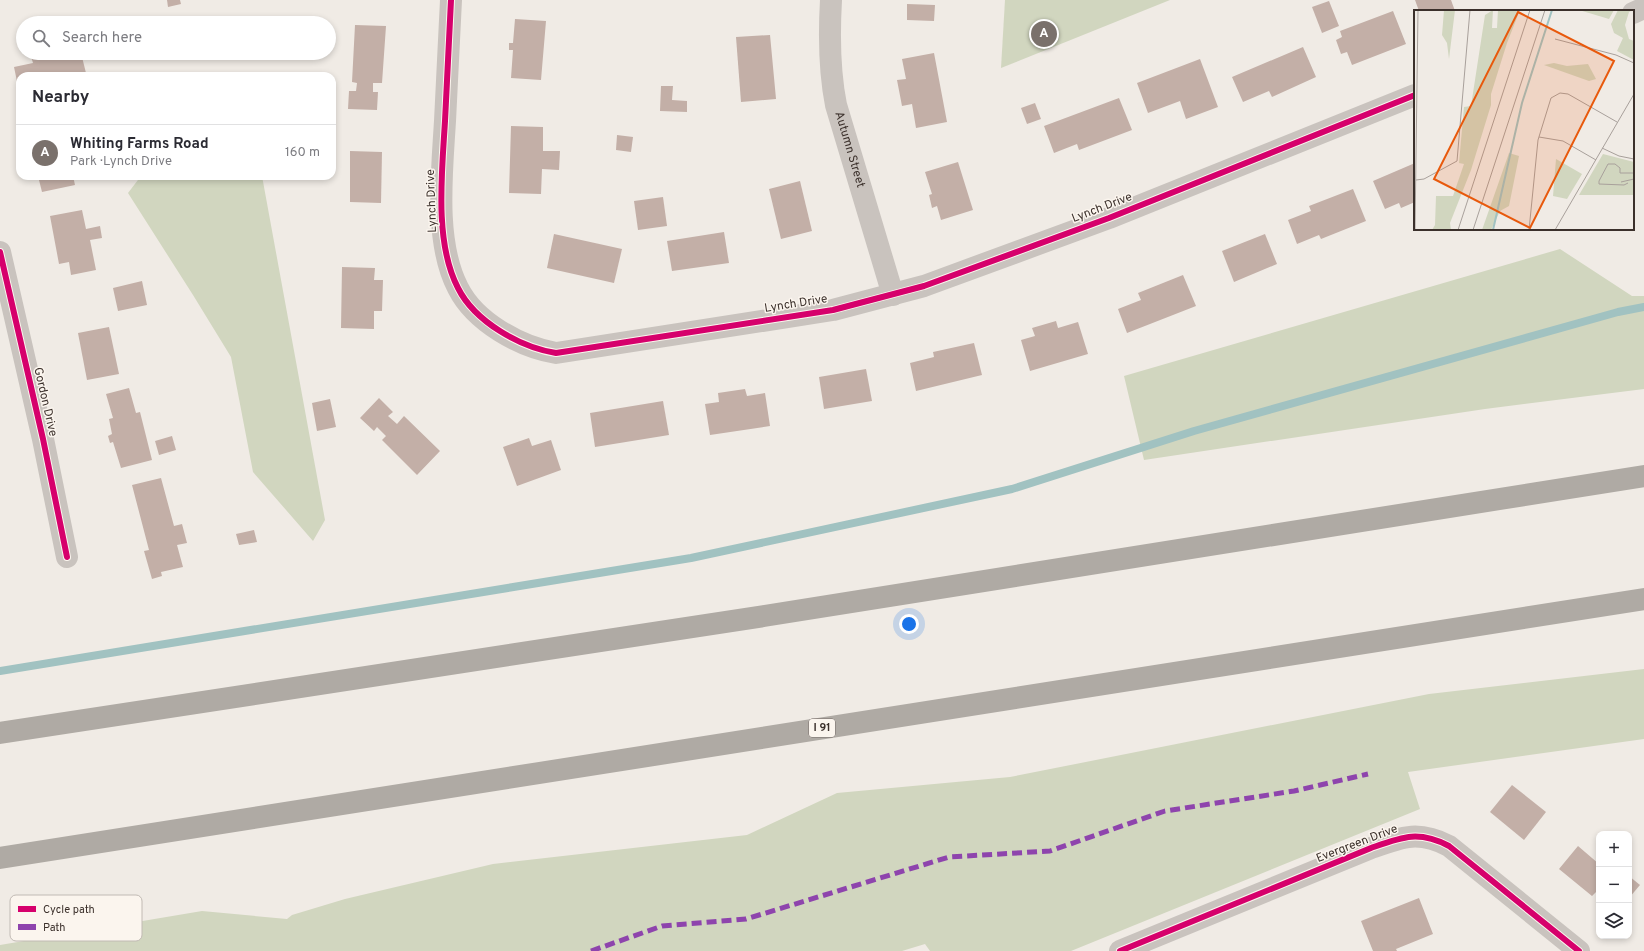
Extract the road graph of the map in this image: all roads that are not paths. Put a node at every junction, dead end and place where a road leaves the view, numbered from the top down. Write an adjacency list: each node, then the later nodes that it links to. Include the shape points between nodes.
1 (451, 0): 7 (street, Lynch Drive, via 441,189 443,230 449,261 465,300 504,334 542,351 569,352 833,310)
2 (831, 0): 7 (street, Autumn Street, via 830,58 836,105)
3 (1644, 8): 4 (street)
4 (1634, 12)
5 (1414, 95): 7 (street, Lynch Drive, via 1108,218 962,273)
6 (0, 252): 9 (street, Gordon Drive)
7 (893, 295)
8 (1644, 476): 11 (highway, via 772,615)
9 (67, 557)
10 (1644, 599): 12 (highway, I 91)
11 (0, 732)
12 (0, 858)
13 (1120, 951): 14 (street, Evergreen Drive, via 1371,848 1412,836 1429,838 1449,846)
14 (1579, 951)

